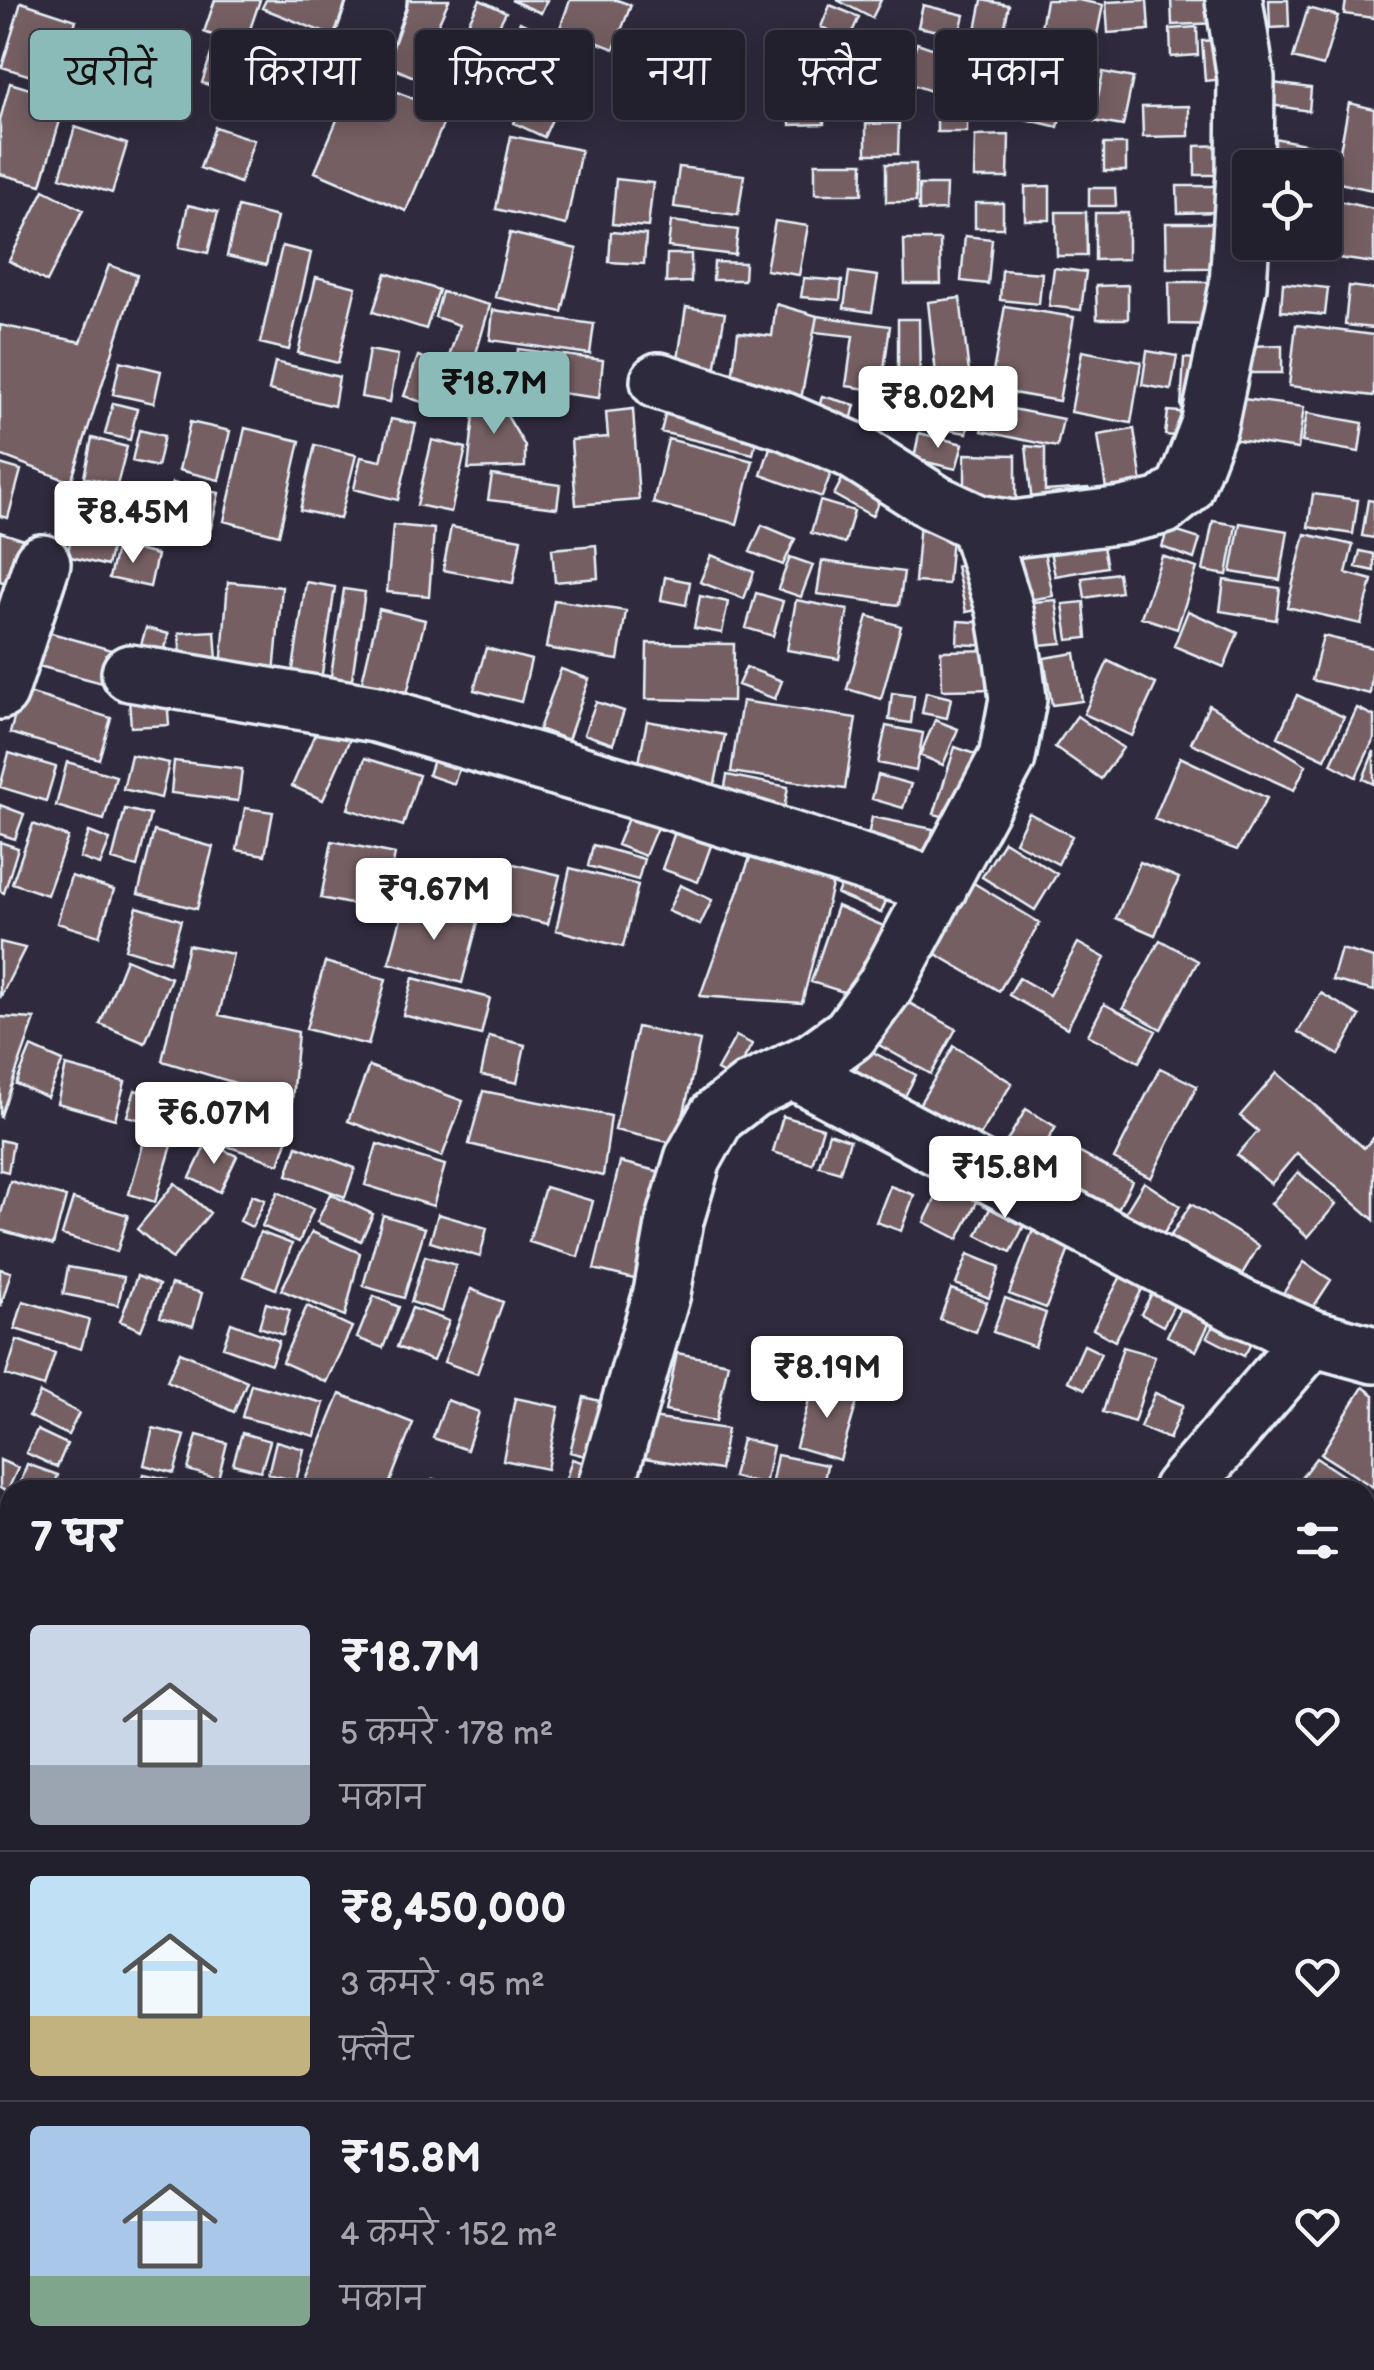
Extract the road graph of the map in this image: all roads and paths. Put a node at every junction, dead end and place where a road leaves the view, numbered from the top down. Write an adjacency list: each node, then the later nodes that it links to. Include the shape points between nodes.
1 (378, 0): 3 (street)
2 (1234, 0): 5 (street, via 1246,78 1238,286 1209,425 1185,488 1163,506 1124,515 1013,529)
3 (367, 30)
4 (659, 381): 5 (street, via 852,450)
5 (978, 523): 9 (street, via 1004,610 1018,699 1008,758)
6 (42, 563): 8 (street)
7 (130, 672): 9 (street, via 376,714)
8 (0, 690)
9 (939, 886): 10 (street, via 885,986 850,1034)
10 (792, 1070): 11 (street); 13 (street, via 717,1116 693,1159)
11 (1312, 1338): 12 (street); 14 (street)
12 (1374, 1355)
13 (608, 1480)
14 (1190, 1480)

